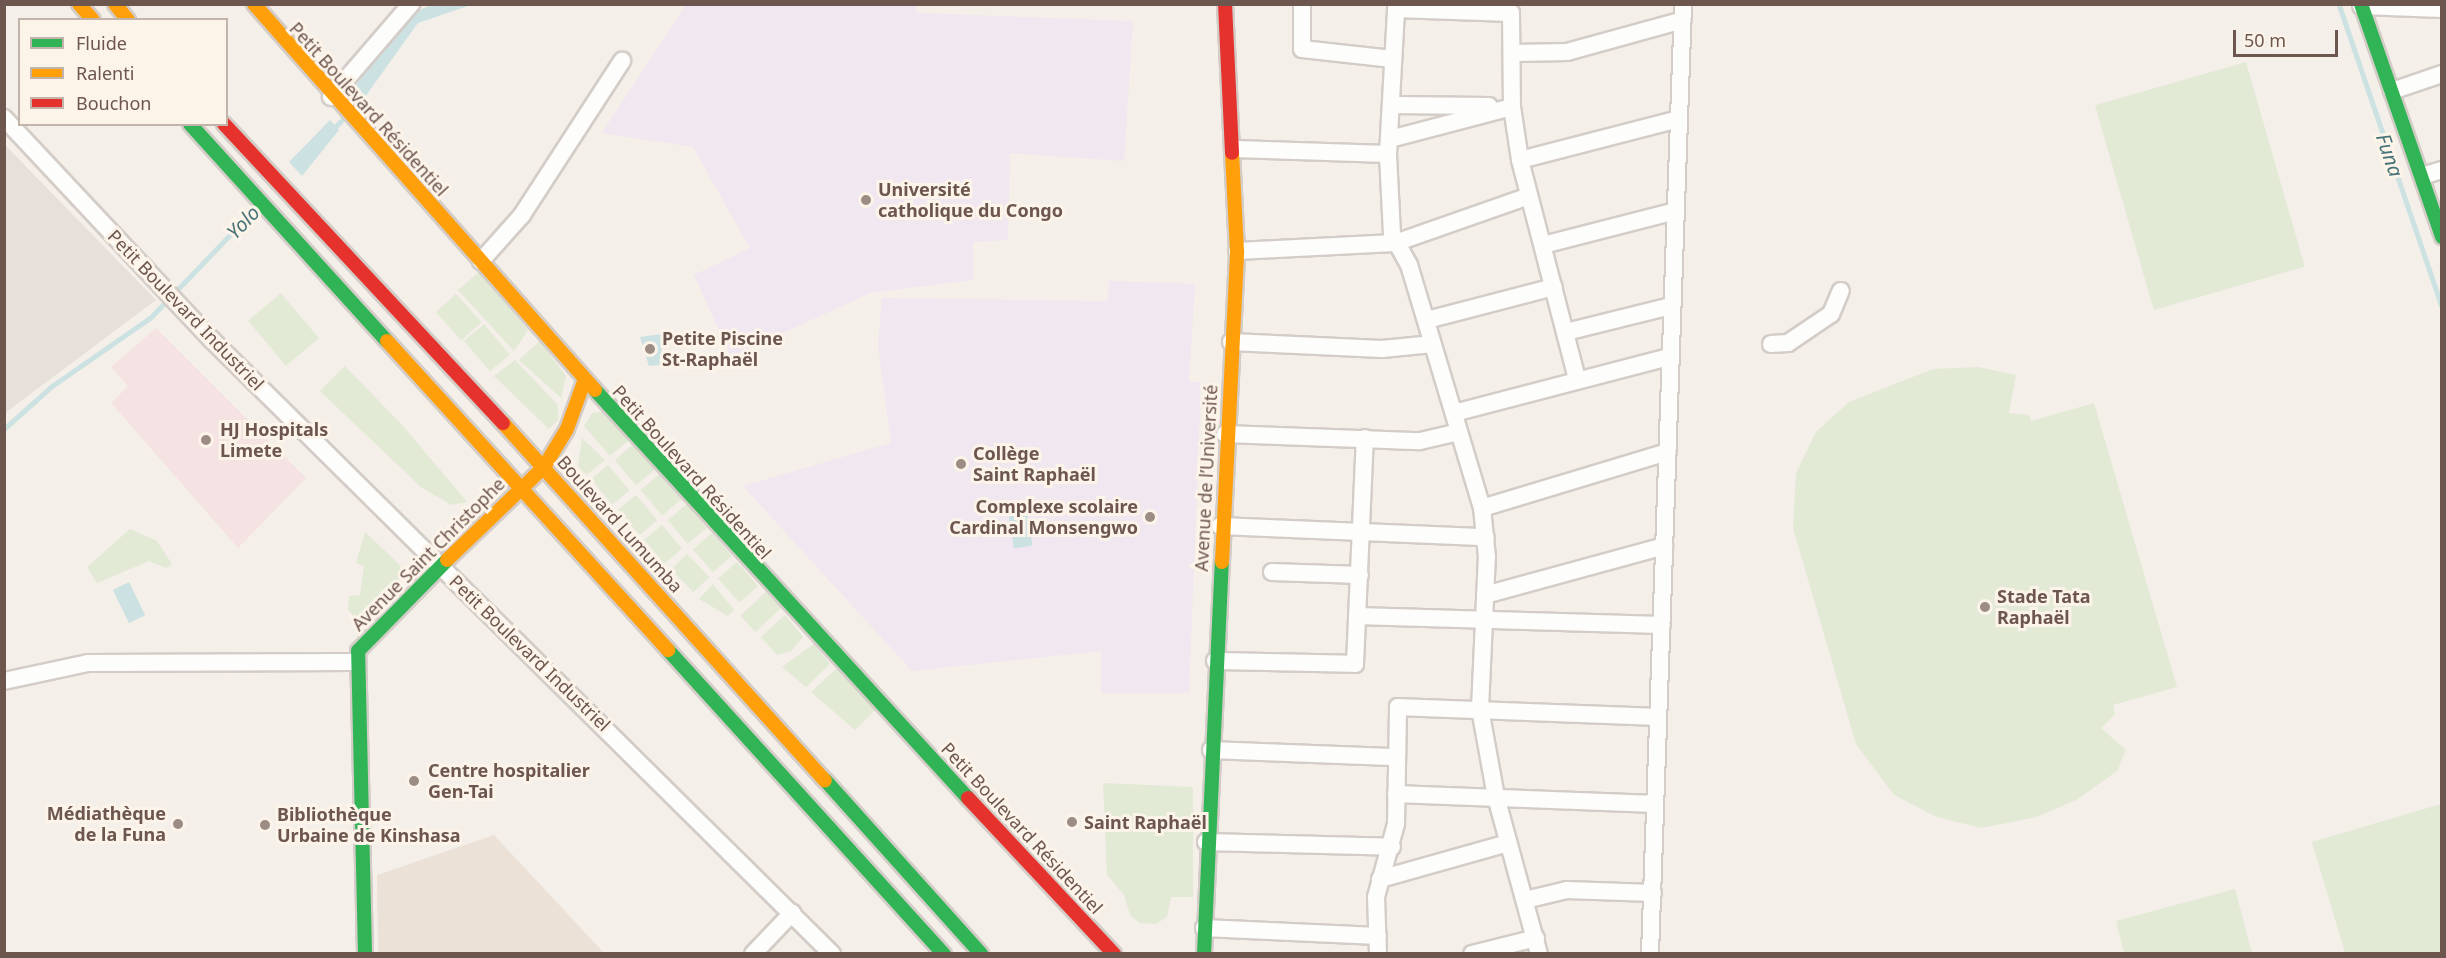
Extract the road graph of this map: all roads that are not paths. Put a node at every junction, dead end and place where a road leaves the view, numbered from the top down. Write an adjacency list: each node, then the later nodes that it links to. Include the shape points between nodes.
1 (79, 4): 10 (main road)
2 (115, 4): 11 (main road)
3 (254, 4): 17 (main road, Petit Boulevard Résidentiel)
4 (411, 4): 17 (street)
5 (1225, 4): 25 (main road, Avenue de l’Université)
6 (1302, 4): 13 (street, via 1302,49)
7 (2361, 5): 8 (street); 16 (main road)
8 (2442, 9)
9 (1683, 12): 12 (street, via 1567,52); 20 (street)
10 (91, 18)
11 (126, 18)
12 (1514, 53): 13 (street, via 1514,17 1508,10 1406,6 1394,12); 19 (street)
13 (1392, 59): 18 (street)
14 (622, 61): 35 (street, via 522,215)
15 (2442, 74): 16 (street)
16 (2392, 91): 28 (main road)
17 (334, 100): 35 (main road, Petit Boulevard Résidentiel)
18 (1391, 105): 19 (street); 24 (street)
19 (1512, 107): 24 (street); 26 (street)
20 (1678, 118): 26 (street); 30 (street)
21 (192, 126): 53 (main road)
22 (226, 126): 52 (main road, Boulevard Lumumba)
23 (11, 128): 59 (street, Petit Boulevard Industriel, via 203,330)
24 (1389, 147): 25 (street); 32 (street)
25 (1235, 148): 34 (main road, Avenue de l’Université)
26 (1520, 160): 29 (street)
27 (2442, 170): 28 (street)
28 (2422, 176): 31 (main road)
29 (1529, 196): 32 (street); 33 (street)
30 (1675, 211): 33 (street); 38 (street)
31 (2442, 237)
32 (1395, 243): 34 (street); 39 (street, via 1410,265)
33 (1544, 245): 36 (street)
34 (1237, 251): 41 (main road, Avenue de l’Université)
35 (481, 261): 45 (main road, Petit Boulevard Résidentiel)
36 (1554, 287): 39 (street); 40 (street)
37 (1841, 291): 43 (street, via 1832,314 1788,343)
38 (1671, 306): 40 (street); 44 (street)
39 (1427, 320): 42 (street)
40 (1566, 332): 46 (street)
41 (1231, 342): 42 (street, via 1382,349); 49 (main road, Avenue de l’Université)
42 (1433, 344): 47 (street)
43 (1771, 344)
44 (1669, 357): 46 (street); 51 (street)
45 (585, 379): 52 (main road, Avenue Saint Christophe, via 561,442); 91 (main road, Petit Boulevard Résidentiel, via 723,535)
46 (1577, 379): 47 (street)
47 (1454, 413): 48 (street)
48 (1460, 432): 50 (street, via 1420,441); 54 (street)
49 (1225, 434): 50 (street); 55 (main road, Avenue de l’Université)
50 (1365, 438): 56 (street)
51 (1668, 452): 54 (street); 58 (street)
52 (544, 467): 53 (main road, Avenue Saint Christophe); 90 (main road, Boulevard Lumumba)
53 (521, 488): 59 (main road, Avenue Saint Christophe); 89 (main road)
54 (1482, 508): 57 (street)
55 (1220, 526): 56 (street); 66 (main road, Avenue de l’Université)
56 (1362, 529): 57 (street); 61 (street)
57 (1486, 537): 62 (street)
58 (1664, 546): 62 (street); 65 (street)
59 (438, 566): 67 (main road, Avenue Saint Christophe, via 368,635); 82 (street, Petit Boulevard Industriel)
60 (1272, 572): 61 (street)
61 (1360, 575): 63 (street)
62 (1485, 595): 64 (street)
63 (1357, 616): 64 (street); 66 (street, via 1355,664)
64 (1483, 620): 65 (street); 69 (street)
65 (1662, 625): 70 (street)
66 (1215, 661): 71 (main road, Avenue de l’Université)
67 (354, 662): 68 (street, via 88,663); 86 (main road, Avenue Saint Christophe)
68 (4, 681)
69 (1480, 709): 70 (street); 72 (street, via 1398,707); 74 (street)
70 (1658, 717): 75 (street)
71 (1211, 750): 72 (street); 76 (main road, Avenue de l’Université)
72 (1396, 757): 73 (street)
73 (1396, 794): 74 (street); 78 (street)
74 (1496, 796): 75 (street); 77 (street)
75 (1655, 804): 80 (street)
76 (1206, 842): 78 (street); 83 (main road, Avenue de l’Université)
77 (1508, 843): 79 (street); 81 (street)
78 (1392, 847): 79 (street)
79 (1380, 879): 84 (street)
80 (1653, 893): 81 (street, via 1567,890); 95 (street)
81 (1525, 900): 85 (street)
82 (792, 913): 87 (street); 88 (street, Petit Boulevard Industriel)
83 (1204, 928): 84 (street); 92 (main road, Avenue de l’Université)
84 (1378, 936): 93 (street)
85 (1538, 946): 94 (street)
86 (365, 954)
87 (753, 954)
88 (832, 954)
89 (944, 954)
90 (981, 954)
91 (1114, 954)
92 (1204, 954)
93 (1378, 954)
94 (1472, 954)
95 (1650, 954)

